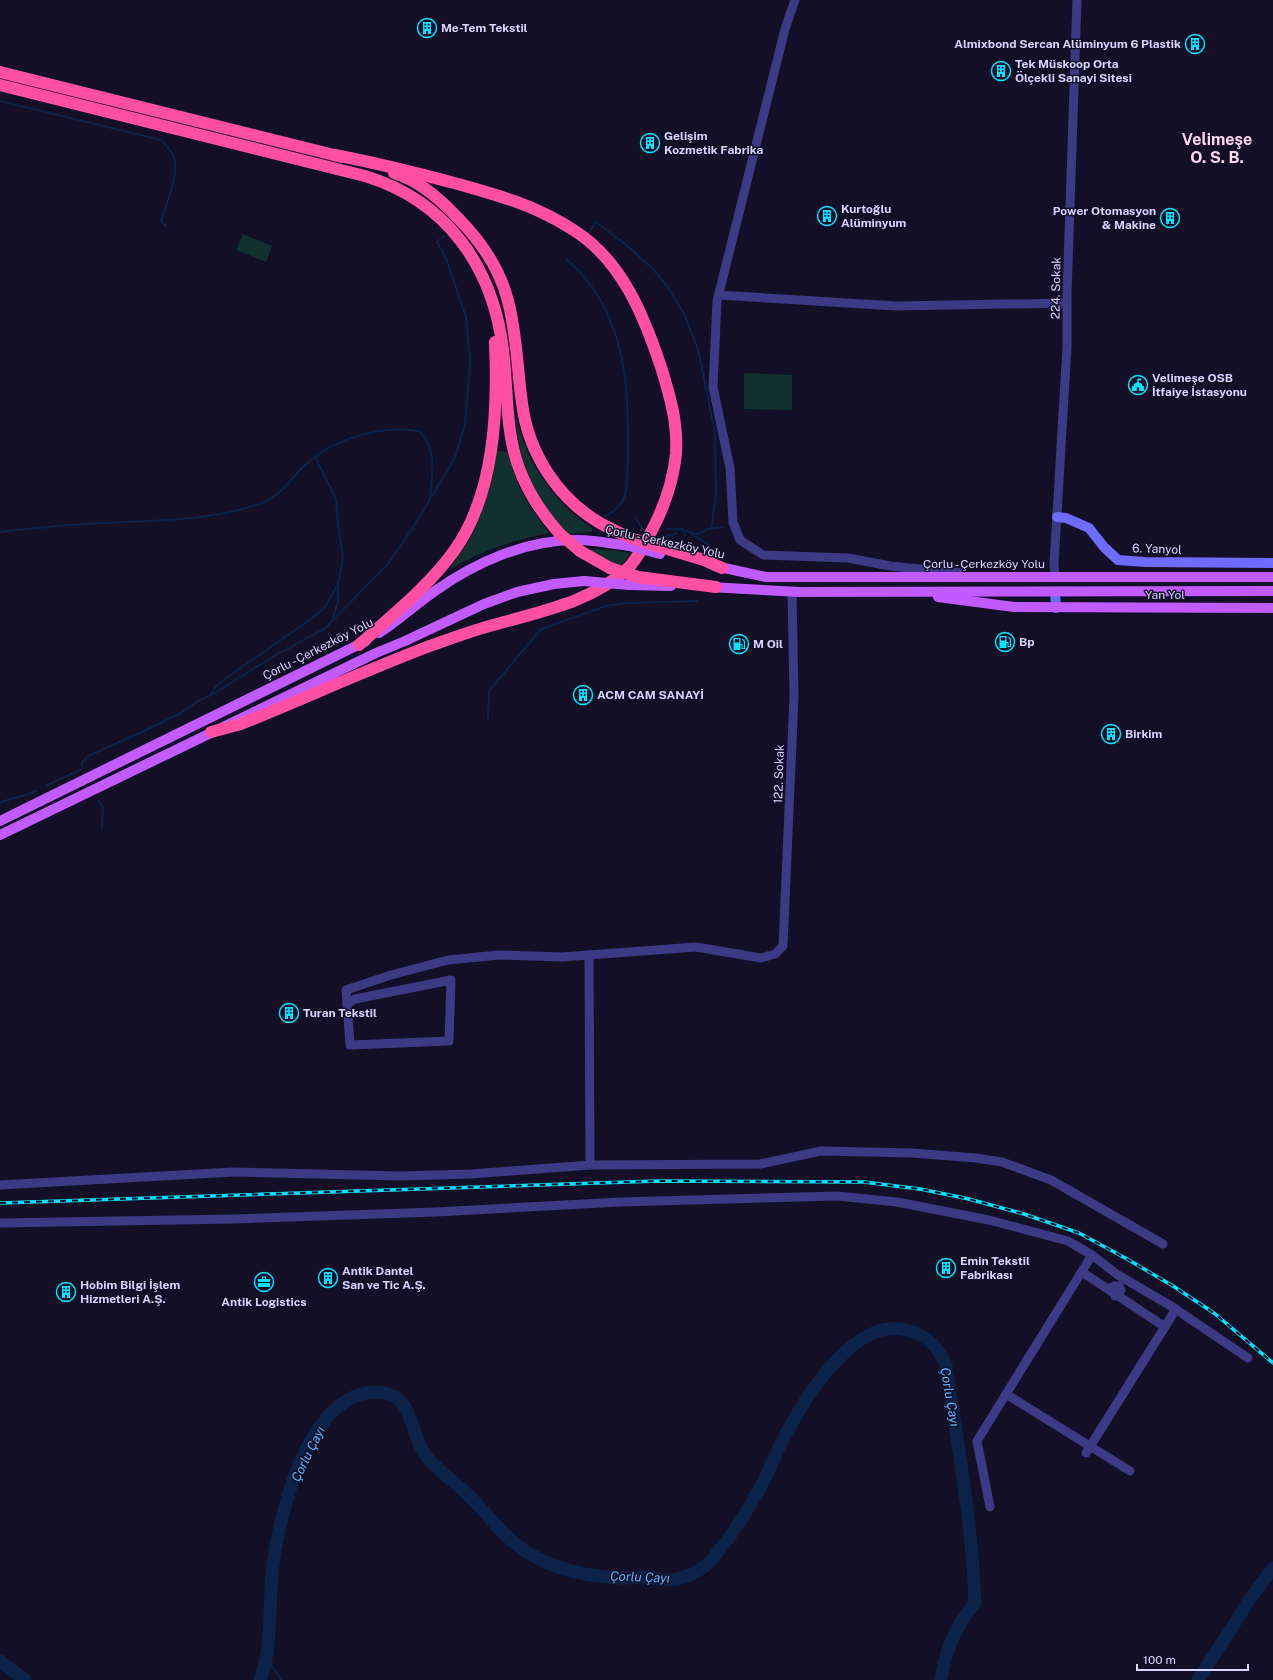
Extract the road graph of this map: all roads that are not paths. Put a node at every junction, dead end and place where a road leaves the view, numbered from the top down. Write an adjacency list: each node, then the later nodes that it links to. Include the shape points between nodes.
1 (795, 0): 9 (street, via 785,29)
2 (1077, 0): 10 (street, 224. Sokak)
3 (0, 72): 5 (highway)
4 (0, 85): 6 (highway)
5 (216, 125): 6 (highway); 7 (highway)
6 (212, 138): 8 (highway, via 365,176 396,187 440,218 469,251)
7 (335, 155): 12 (highway, via 400,175 416,184 449,209 474,237 493,264 508,299 526,427 536,454 566,496 600,524); 27 (highway, via 377,163 522,202 558,220 592,245 618,274 632,295 654,347 676,424 673,477 661,512 629,567 594,592 559,606 485,627 427,648 247,721)
8 (481, 271): 18 (highway, bridge, via 497,315 518,466 536,503 560,534 580,551); 26 (highway, via 495,331 496,350 494,432 491,456 478,504 462,539 437,572)
9 (719, 295): 10 (street, via 896,306); 15 (street, via 713,387 730,468 733,522 740,540 763,555 848,558 890,566)
10 (1067, 303): 11 (street, 224. Sokak, via 1067,347)
11 (1057, 517): 13 (main road, 6. Yanyol, via 1089,528 1118,560); 16 (street, 224. Sokak)
12 (633, 543): 14 (highway, bridge, via 704,560); 26 (main road, Çorlu - Çerkezköy Yolu, via 555,541 478,564)
13 (1273, 563)
14 (722, 568): 15 (main road, Çorlu - Çerkezköy Yolu, via 766,577)
15 (990, 576): 16 (main road, Çorlu - Çerkezköy Yolu)
16 (1055, 577): 17 (main road, Çorlu - Çerkezköy Yolu); 23 (main road)
17 (1273, 577)
18 (633, 581): 19 (highway); 27 (main road, bridge, via 554,584 525,590 484,604)
19 (716, 587): 22 (main road)
20 (1273, 590): 23 (main road)
21 (911, 591): 22 (main road); 23 (main road); 24 (main road, Yan Yol, via 979,603)
22 (792, 592): 30 (street, 122. Sokak, via 794,697 783,946 775,954 761,958 696,947)
23 (1055, 592): 24 (main road)
24 (1056, 608): 25 (main road, Yan Yol)
25 (1273, 608)
26 (359, 645): 28 (main road, Çorlu - Çerkezköy Yolu)
27 (211, 732): 29 (main road)
28 (0, 820)
29 (0, 835)
30 (589, 955): 31 (street, via 499,955 448,960 346,990); 32 (street)
31 (347, 1004): 31 (street, via 350,1045 449,1041 452,980 355,1000)
32 (590, 1165): 33 (street, via 471,1174 400,1176 234,1172); 35 (street, via 760,1164 821,1151 912,1153 983,1159 1002,1162 1051,1180)
33 (0, 1185)
34 (0, 1223): 36 (street, via 234,1219 620,1202 837,1196 897,1202 989,1220 1068,1241)
35 (1163, 1244)
36 (1092, 1255): 37 (street); 38 (street, via 1118,1275)
37 (1082, 1272): 39 (street, via 1108,1288 1119,1286 1119,1294 1115,1296); 41 (street)
38 (1176, 1309): 39 (street); 40 (street)
39 (1165, 1327): 42 (street)
40 (1248, 1358)
41 (1006, 1394): 42 (street); 44 (street, via 977,1441)
42 (1088, 1449): 43 (street)
43 (1130, 1471)
44 (990, 1508)

